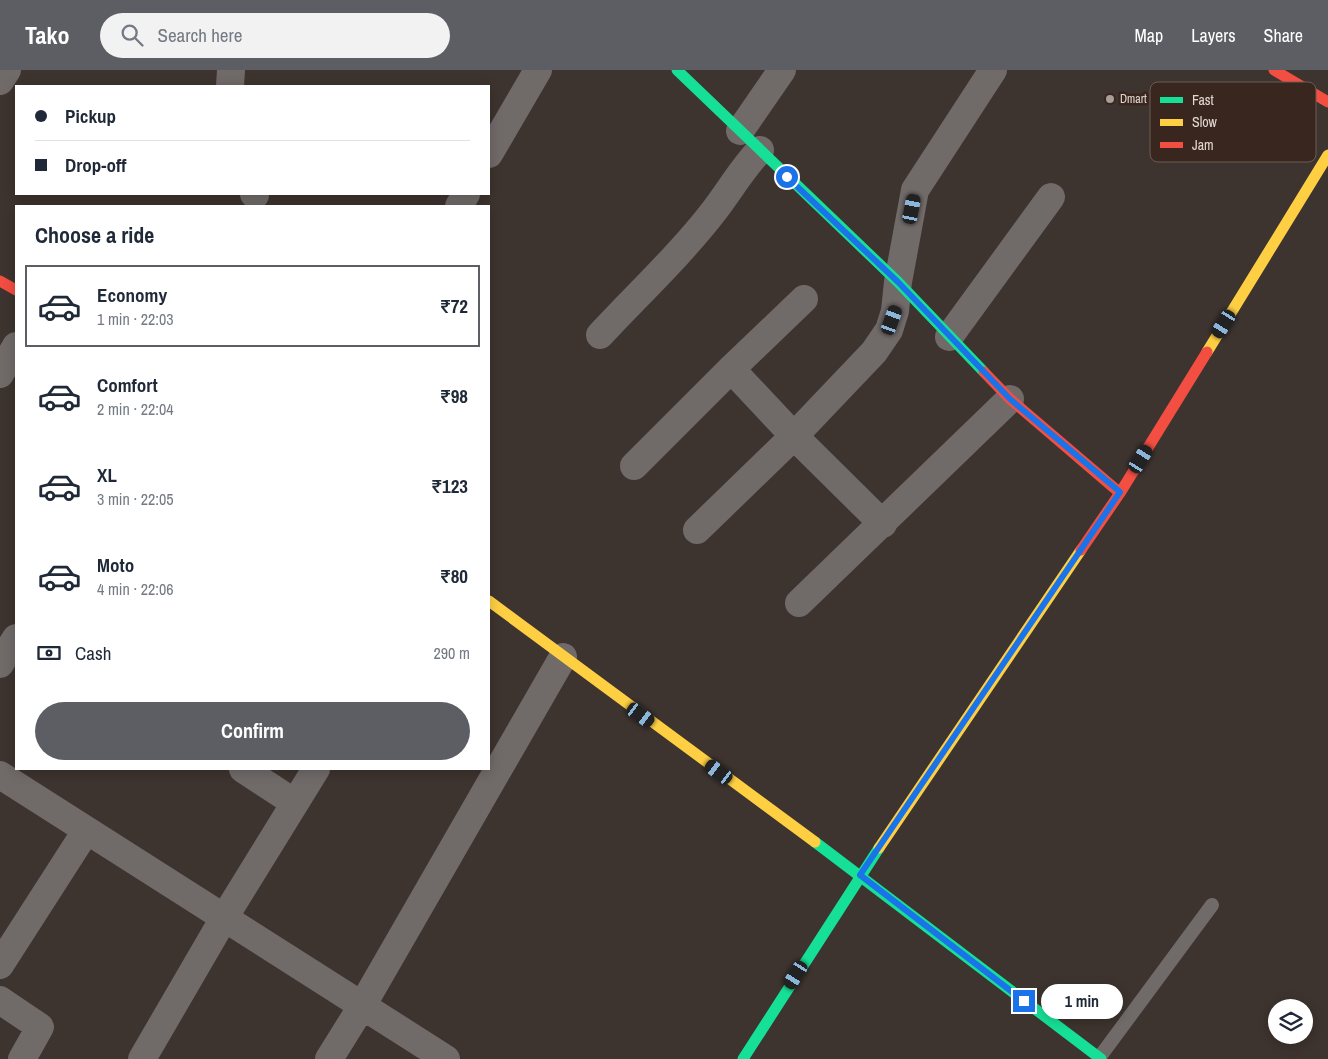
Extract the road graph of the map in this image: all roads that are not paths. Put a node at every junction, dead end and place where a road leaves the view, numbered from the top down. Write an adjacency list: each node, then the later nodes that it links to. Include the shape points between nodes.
1 (7, 70): 8 (street)
2 (230, 70): 10 (street)
3 (538, 70): 15 (street)
4 (677, 70): 13 (street)
5 (782, 70): 13 (street)
6 (994, 70): 19 (street, via 915,190)
7 (1274, 70): 9 (street)
8 (0, 81)
9 (1294, 82)
10 (230, 85)
11 (1316, 95): 12 (street)
12 (1328, 102)
13 (740, 131): 14 (street)
14 (760, 150): 19 (street); 22 (street, via 702,224)
15 (490, 152)
16 (1328, 155): 30 (street)
17 (1051, 197): 23 (street)
18 (0, 281): 20 (street)
19 (898, 282): 23 (street); 28 (street, via 896,310 874,352)
20 (15, 289)
21 (804, 299): 25 (street)
22 (600, 335)
23 (949, 337): 27 (street)
24 (15, 348): 26 (street)
25 (731, 368): 28 (street); 29 (street)
26 (0, 374)
27 (1010, 399): 30 (street); 31 (street)
28 (794, 436): 31 (street); 32 (street)
29 (634, 466)
30 (1120, 492): 43 (street)
31 (883, 524): 34 (street)
32 (697, 530)
33 (490, 602): 36 (street)
34 (799, 604)
35 (15, 640): 37 (street)
36 (563, 658): 43 (street); 48 (street)
37 (0, 664)
38 (244, 770): 41 (street)
39 (315, 770): 41 (street)
40 (0, 775): 42 (street)
41 (295, 803): 45 (street)
42 (86, 831): 45 (street); 46 (street)
43 (860, 875): 49 (street); 54 (street)
44 (1212, 904): 49 (lane)
45 (224, 918): 48 (street); 51 (street)
46 (0, 965)
47 (0, 1000): 50 (street, via 40,1028)
48 (362, 1006): 52 (street); 53 (street)
49 (1090, 1056)
50 (22, 1059)
51 (142, 1059)
52 (328, 1059)
53 (446, 1059)
54 (742, 1059)

